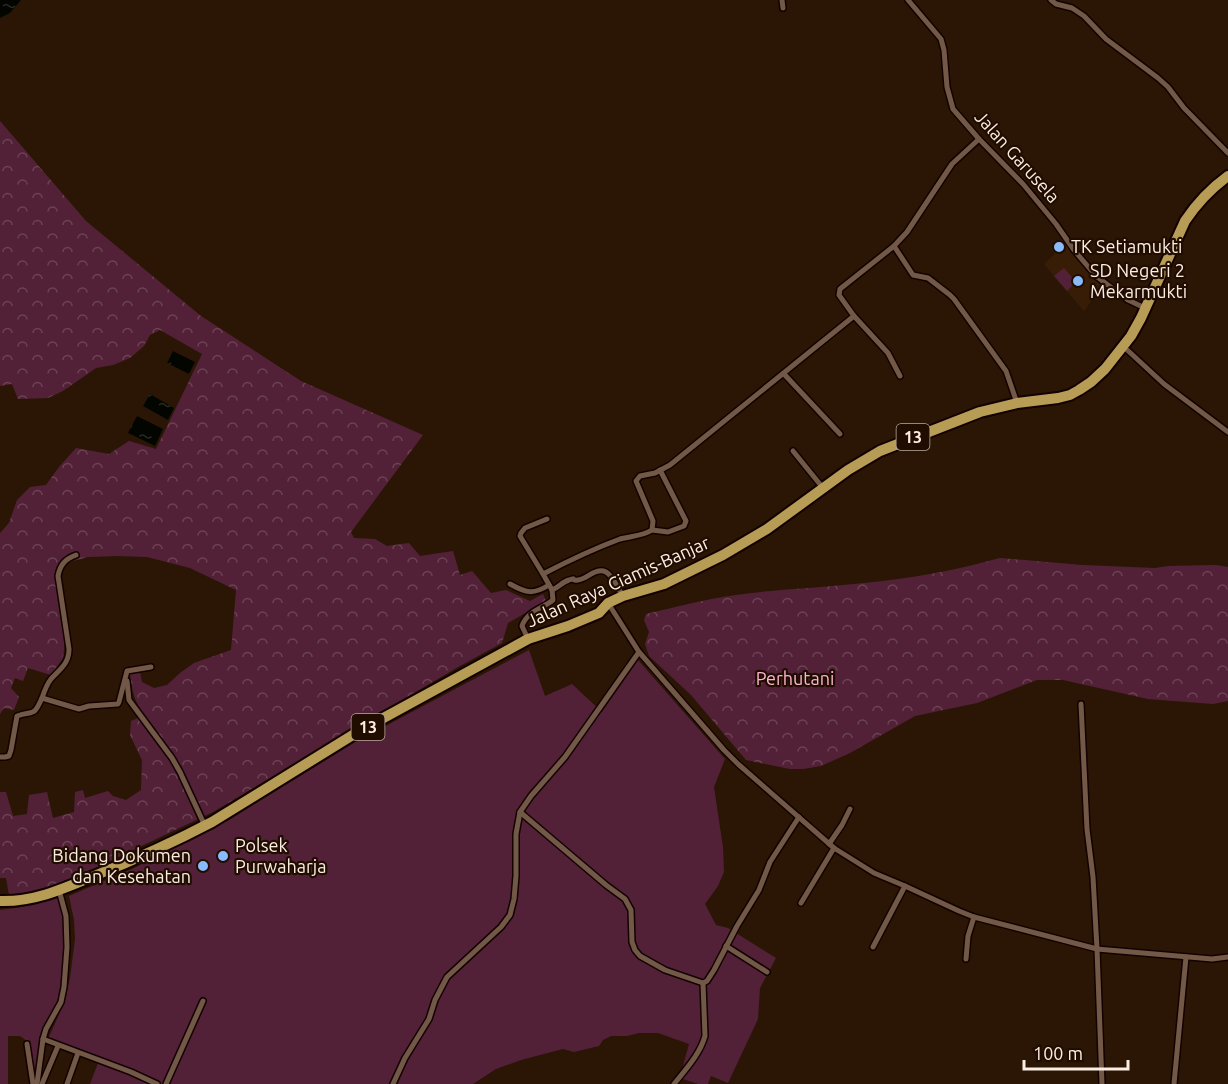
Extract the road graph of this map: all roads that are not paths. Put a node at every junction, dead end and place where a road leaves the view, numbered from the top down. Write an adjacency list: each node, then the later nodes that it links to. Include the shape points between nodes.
1 (782, 0): 4 (street)
2 (908, 0): 5 (street, Jalan Garusela, via 941,39 951,104)
3 (1051, 0): 6 (street, via 1084,16 1106,39 1158,78)
4 (783, 8)
5 (979, 139): 8 (street, via 952,164); 9 (street, Jalan Garusela, via 1023,184 1096,276)
6 (1228, 153)
7 (1228, 177): 9 (highway, Jalan Raya Ciamis-Banjar / 13, via 1206,194 1188,216)
8 (894, 246): 10 (street, via 840,289 839,295); 14 (street, via 914,275 928,278 954,299 1006,371)
9 (1145, 308): 11 (highway, Jalan Raya Ciamis-Banjar / 13)
10 (854, 316): 12 (street); 13 (street, via 888,353)
11 (1124, 347): 14 (highway, Jalan Raya Ciamis-Banjar / 13, via 1106,369 1070,395); 15 (street, via 1164,384)
12 (784, 374): 16 (street); 18 (street)
13 (900, 376)
14 (1017, 403): 19 (highway, Jalan Raya Ciamis-Banjar / 13, via 980,412 900,442 864,460)
15 (1228, 432)
16 (840, 434)
17 (793, 450): 19 (street)
18 (660, 470): 21 (street, via 636,481 653,521); 21 (street, via 686,521 684,526 668,532)
19 (823, 488): 26 (highway, Jalan Raya Ciamis-Banjar / 13, via 723,555 664,584)
20 (547, 519): 23 (street, via 525,528 520,536)
21 (652, 530): 23 (street, via 594,549)
22 (76, 555): 32 (street, via 62,564 58,576 69,655)
23 (543, 574): 25 (street)
24 (510, 584): 25 (street, via 529,592)
25 (550, 587): 26 (street, via 558,588 570,579 602,571); 28 (street, via 552,602 533,611 524,621 522,626)
26 (622, 596): 27 (highway, Jalan Raya Ciamis-Banjar / 13)
27 (608, 603): 28 (highway, Jalan Raya Ciamis-Banjar / 13, via 599,613); 29 (street)
28 (528, 639): 38 (highway, Jalan Raya Ciamis-Banjar / 13, via 356,733)
29 (639, 652): 36 (street, via 565,757); 37 (street, via 724,750)
30 (151, 667): 31 (street)
31 (127, 671): 32 (street, via 118,704 80,709); 38 (street, via 129,700 172,758)
32 (42, 698): 34 (street, via 32,713 17,716 9,756)
33 (1081, 704): 48 (street)
34 (0, 757)
35 (850, 809): 39 (street)
36 (520, 812): 53 (street, via 625,899 631,910 632,942 640,957); 64 (street, via 510,915 447,977)
37 (800, 817): 39 (street); 46 (street, via 774,854 759,890)
38 (205, 826): 42 (highway, Jalan Raya Ciamis-Banjar / 13)
39 (829, 844): 40 (street)
40 (834, 849): 41 (street); 44 (street)
41 (905, 886): 45 (street); 47 (street)
42 (59, 890): 43 (highway, Jalan Raya Ciamis-Banjar / 13, via 30,899); 55 (street, via 68,946 64,987)
43 (0, 901)
44 (801, 903)
45 (974, 917): 48 (street); 51 (street)
46 (726, 946): 52 (street); 53 (street)
47 (873, 946)
48 (1097, 949): 49 (street); 66 (street)
49 (1186, 957): 50 (street); 67 (street)
50 (1228, 957)
51 (966, 959)
52 (766, 972)
53 (703, 983): 65 (street, via 704,1042)
54 (203, 1001): 63 (street)
55 (43, 1039): 57 (street); 59 (street)
56 (27, 1044): 59 (street)
57 (58, 1046): 58 (street); 60 (street)
58 (78, 1053): 61 (street); 62 (street)
59 (35, 1084)
60 (42, 1084)
61 (67, 1084)
62 (156, 1084)
63 (166, 1084)
64 (393, 1084)
65 (674, 1084)
66 (1102, 1084)
67 (1174, 1084)

